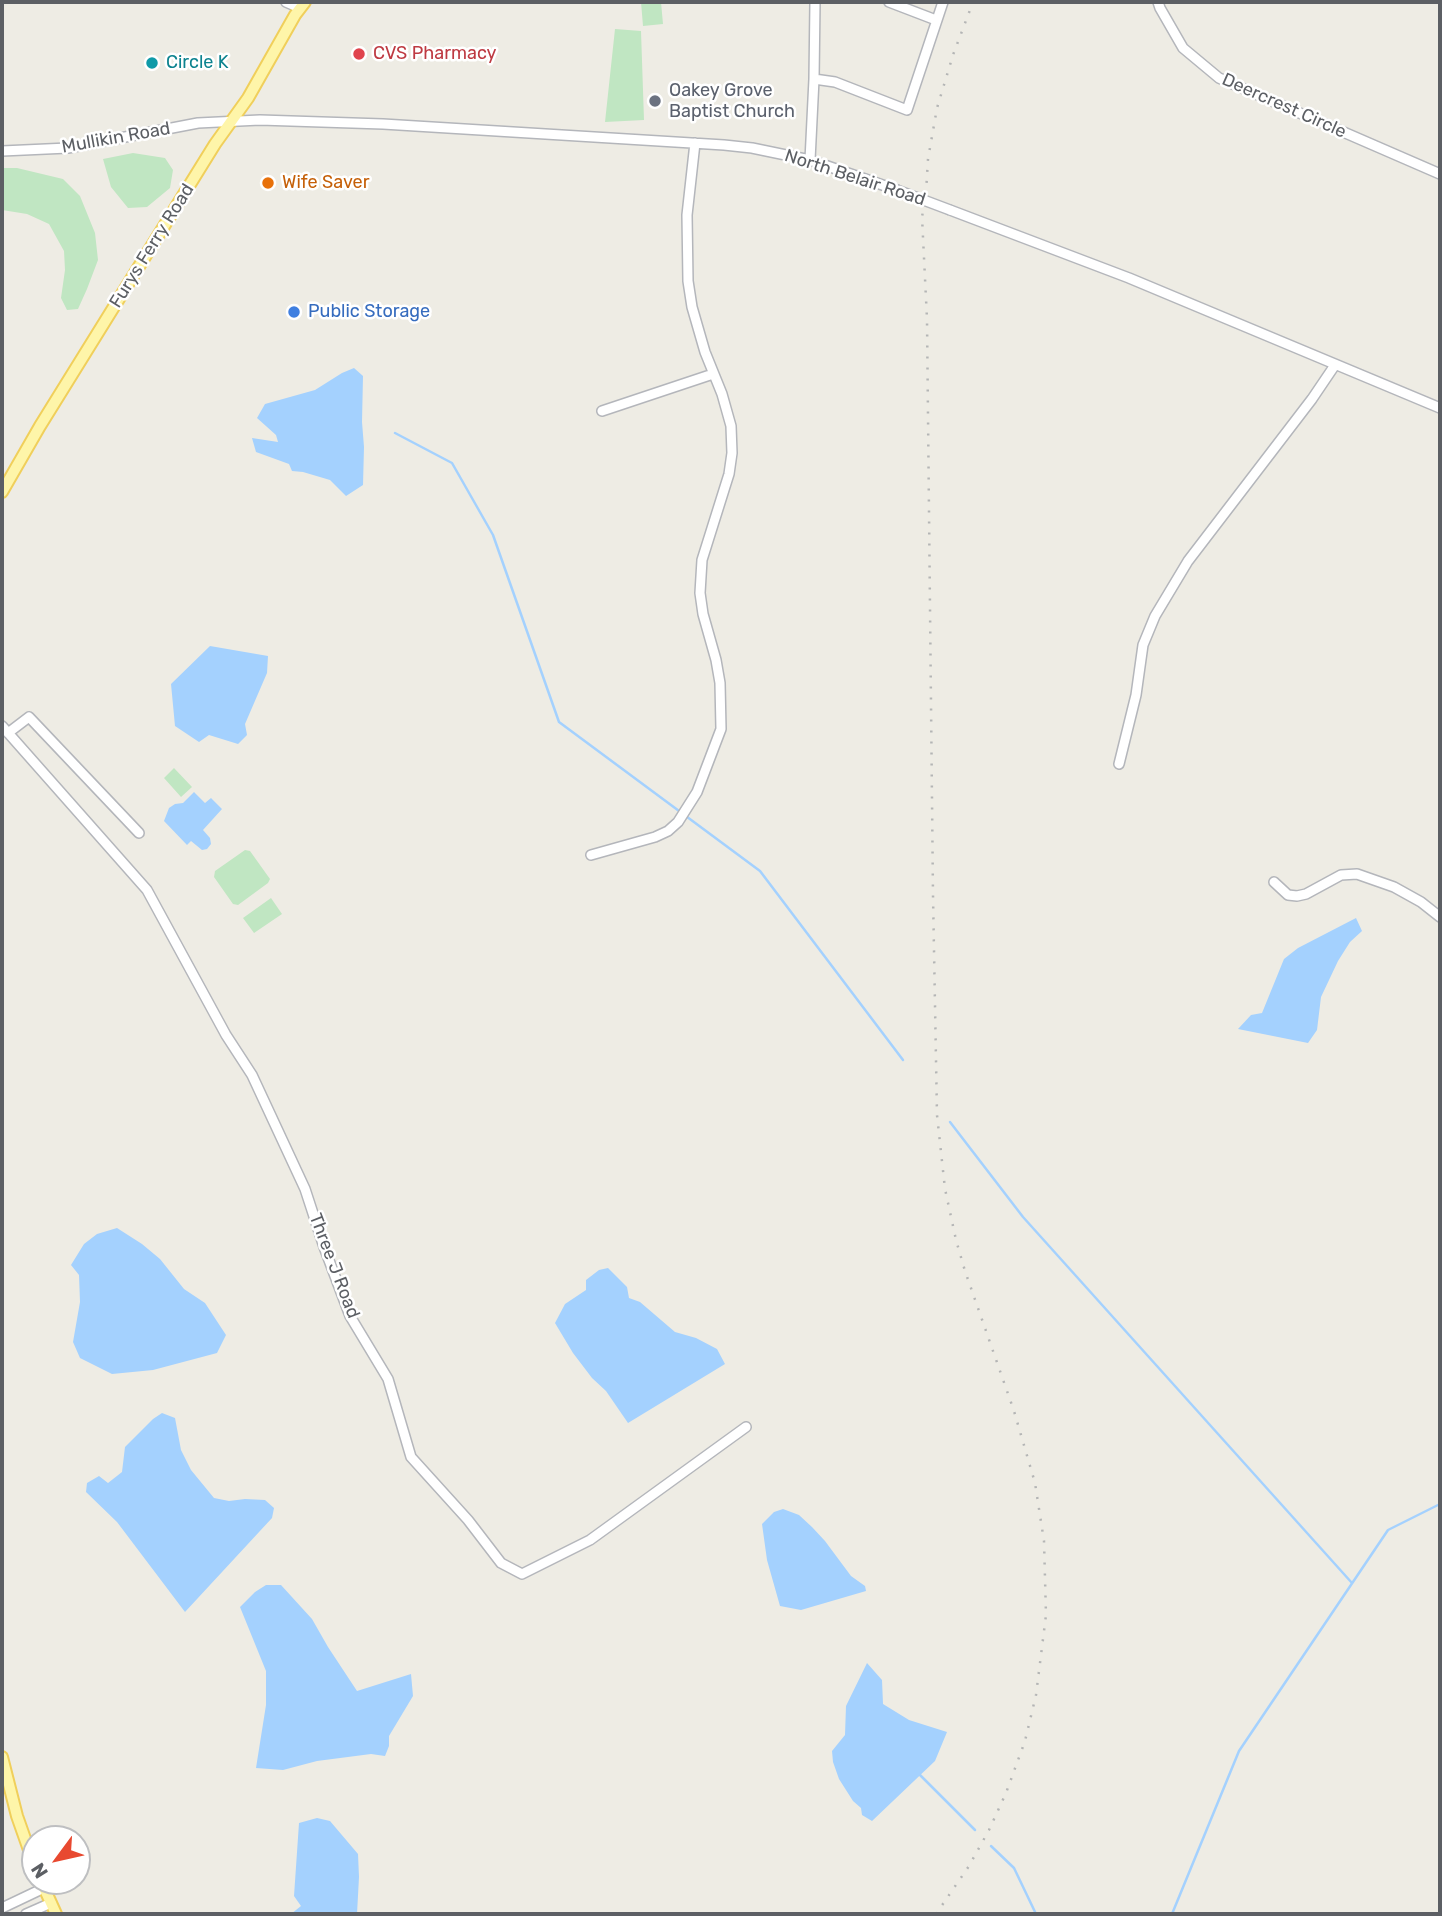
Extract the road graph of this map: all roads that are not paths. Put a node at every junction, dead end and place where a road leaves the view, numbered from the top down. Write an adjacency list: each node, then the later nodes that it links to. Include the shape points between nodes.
1 (286, 2): 6 (street)
2 (815, 2): 8 (street)
3 (889, 2): 7 (street)
4 (943, 2): 7 (street)
5 (1158, 2): 13 (street, Deercrest Circle, via 1183,48 1219,78)
6 (303, 5): 9 (main road, Furys Ferry Road)
7 (936, 20): 8 (street, via 907,110 835,82)
8 (814, 79): 12 (street)
9 (231, 121): 10 (street, North Belair Road, via 383,124); 11 (street, Mullikin Road, via 68,148); 18 (main road, Furys Ferry Road)
10 (695, 143): 12 (street, North Belair Road); 15 (street, via 687,215 688,281)
11 (2, 151)
12 (810, 160): 14 (street, North Belair Road, bridge, via 1081,258)
13 (1440, 174)
14 (1335, 365): 16 (street, North Belair Road); 20 (street, via 1188,562 1156,616 1143,645)
15 (713, 374): 17 (street); 22 (street, via 731,426 732,453 702,560 700,593 720,683 721,729 697,792 678,822 655,837)
16 (1440, 408)
17 (602, 411)
18 (2, 492)
19 (5, 729): 21 (street, via 29,717); 25 (street, Three J Road, via 147,890 252,1075 305,1189 350,1316 388,1379 411,1457 500,1563 522,1574 590,1540)
20 (1119, 764)
21 (139, 833)
22 (591, 855)
23 (1274, 882): 24 (street, via 1297,896 1341,875 1357,874 1394,887)
24 (1440, 917)
25 (746, 1427)
26 (2, 1757): 27 (main road)
27 (21, 1827)
28 (25, 1895): 31 (street)
29 (47, 1895): 30 (main road)
30 (51, 1903): 32 (street); 33 (main road)
31 (2, 1908)
32 (26, 1914)
33 (56, 1914)

